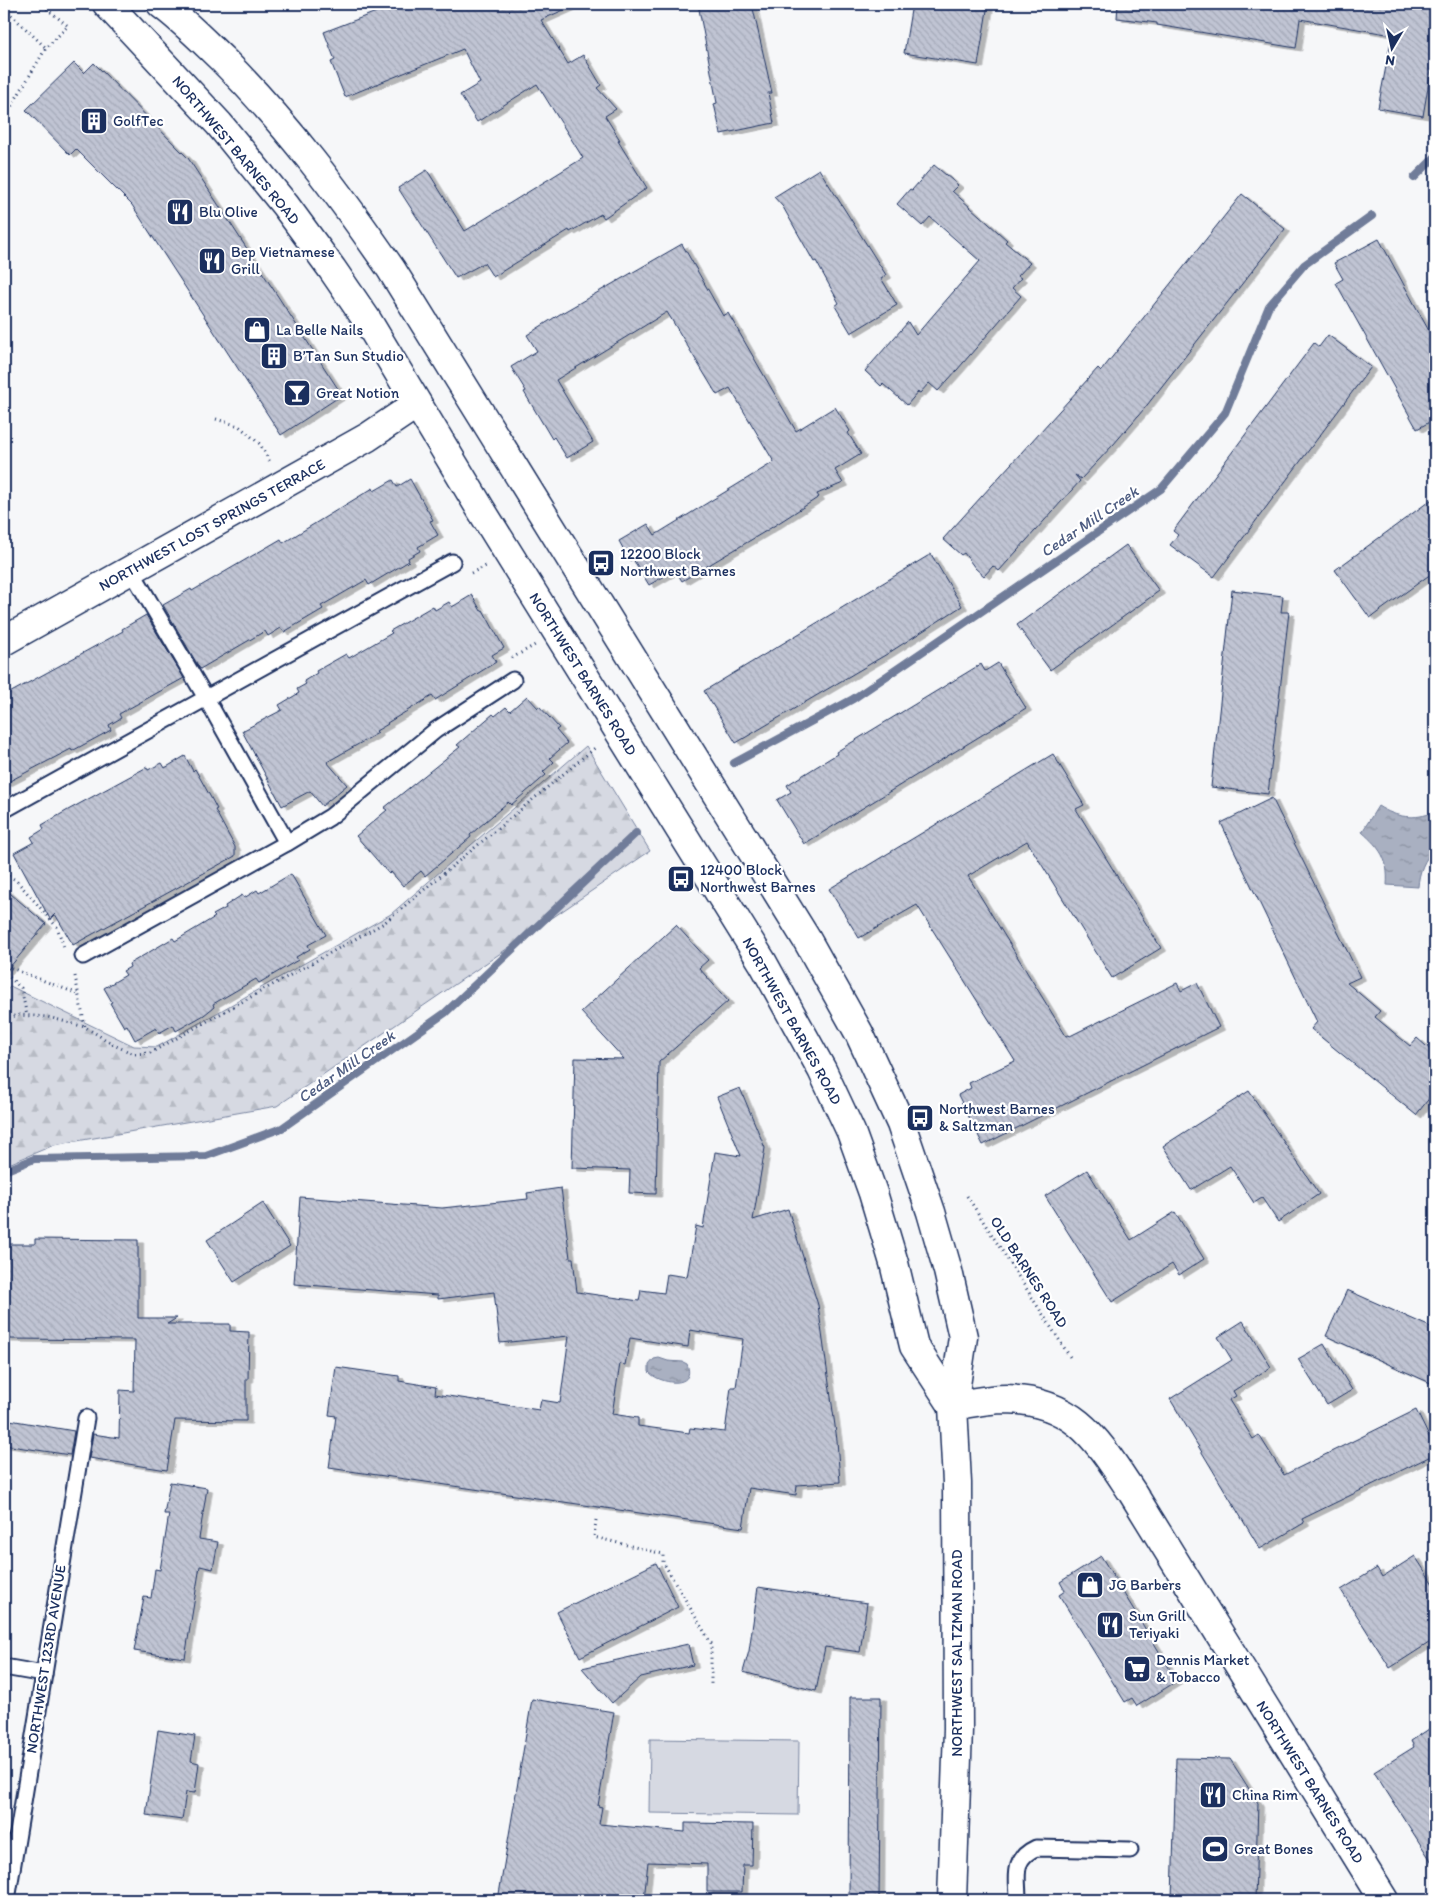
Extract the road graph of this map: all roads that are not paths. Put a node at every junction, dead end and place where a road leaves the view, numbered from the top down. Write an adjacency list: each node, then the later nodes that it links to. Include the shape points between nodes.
1 (107, 4): 3 (main road, NORTHWEST BARNES ROAD, via 219,124 285,205 362,313)
2 (161, 4): 12 (main road, via 181,18 294,136 391,269 807,940 859,1033 901,1124 931,1212 963,1336)
3 (417, 404): 5 (main road, NORTHWEST LOST SPRINGS TERRACE, via 368,438); 12 (main road, NORTHWEST BARNES ROAD, via 763,964 822,1070 851,1132 873,1193 914,1346)
4 (452, 562): 8 (lane)
5 (132, 570): 6 (main road, NORTHWEST LOST SPRINGS TERRACE); 8 (lane)
6 (4, 641)
7 (513, 680): 10 (lane, via 436,730 330,817)
8 (206, 698): 9 (lane); 10 (lane)
9 (4, 810)
10 (287, 843): 11 (lane)
11 (84, 956)
12 (953, 1406): 18 (main road, NORTHWEST SALTZMAN ROAD, via 957,1482 958,1729); 20 (main road, NORTHWEST BARNES ROAD, via 1004,1399 1050,1406 1066,1413 1103,1449)
13 (86, 1418): 15 (lane, NORTHWEST 123RD AVENUE)
14 (4, 1667): 15 (lane)
15 (44, 1674): 17 (lane, NORTHWEST 123RD AVENUE)
16 (1130, 1850): 19 (lane, via 1036,1848 1026,1852 1018,1865)
17 (7, 1900)
18 (952, 1900)
19 (1018, 1900)
20 (1384, 1900)

